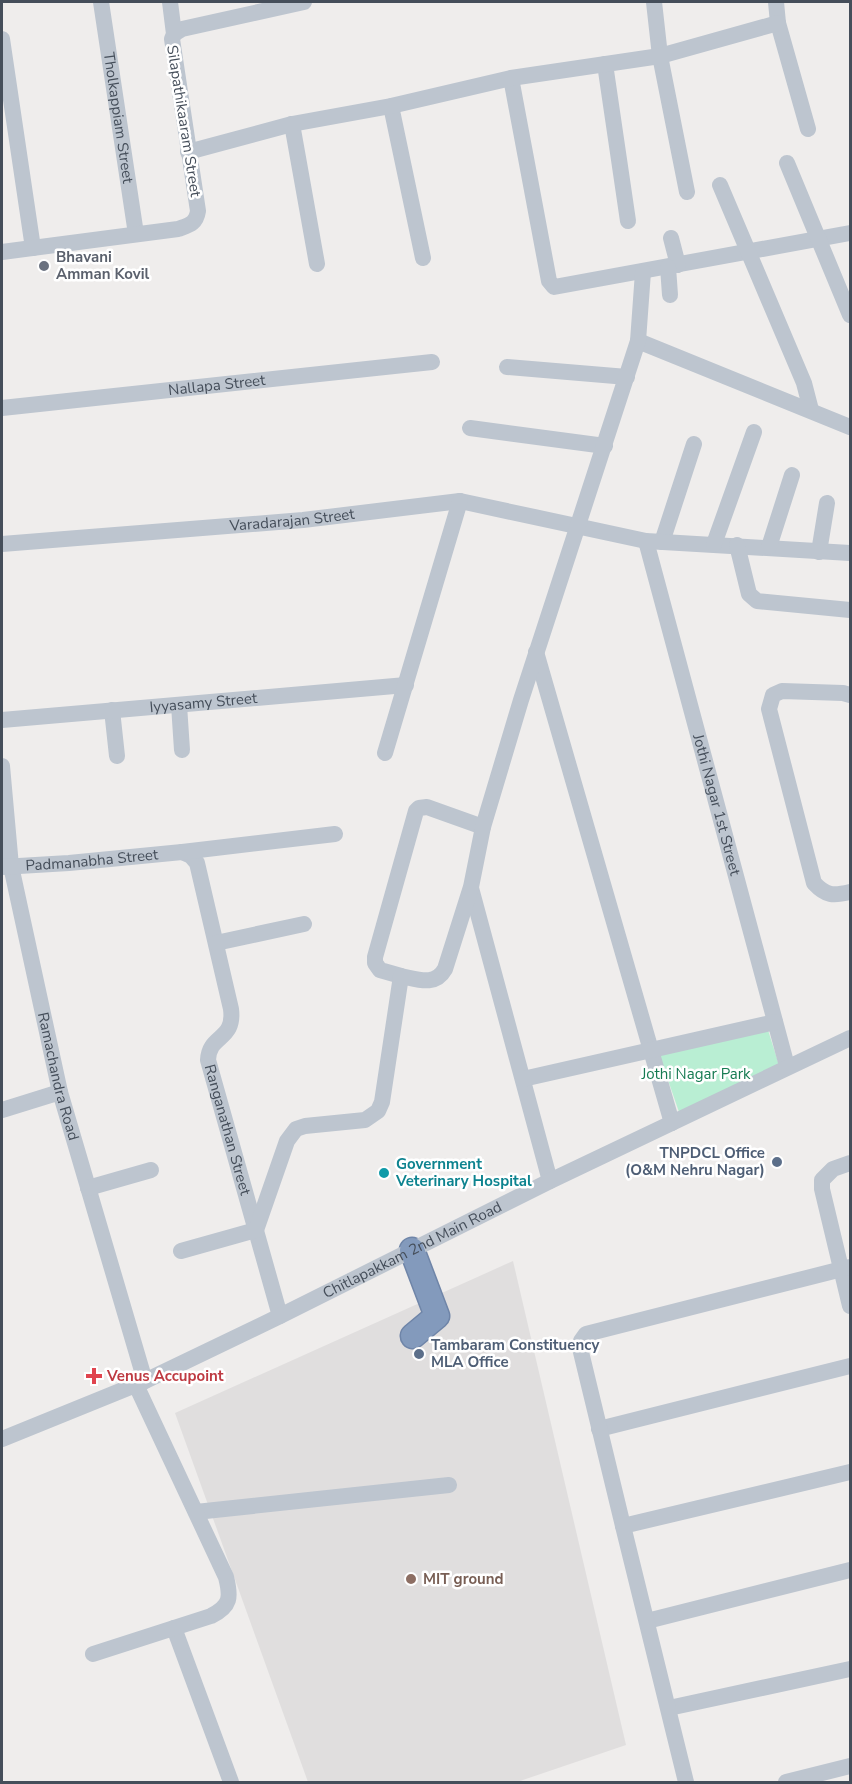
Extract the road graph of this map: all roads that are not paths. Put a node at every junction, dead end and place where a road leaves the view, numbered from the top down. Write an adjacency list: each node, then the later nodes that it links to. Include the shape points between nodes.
1 (101, 2): 21 (street, Tholkappiam Street)
2 (170, 2): 7 (street, Silapathikaaram Street)
3 (304, 2): 7 (street)
4 (654, 2): 9 (street)
5 (776, 2): 6 (street)
6 (778, 23): 9 (street); 14 (street)
7 (174, 34): 15 (street, Silapathikaaram Street)
8 (2, 39): 24 (street)
9 (660, 56): 10 (street); 18 (street)
10 (605, 64): 11 (street); 19 (street)
11 (511, 78): 12 (street); 30 (street, via 550,284 560,287)
12 (391, 106): 13 (street); 27 (street)
13 (292, 123): 15 (street); 28 (street)
14 (808, 129)
15 (188, 152): 21 (street, Silapathikaaram Street, via 197,219 178,229)
16 (787, 163): 23 (street)
17 (720, 185): 25 (street)
18 (687, 192)
19 (627, 221)
20 (850, 233): 23 (street)
21 (136, 234): 24 (street)
22 (671, 238): 29 (street)
23 (818, 239): 25 (street); 32 (street)
24 (33, 248): 26 (street)
25 (747, 251): 29 (street); 38 (street, via 804,383)
26 (2, 252)
27 (423, 258)
28 (317, 264)
29 (673, 266): 30 (street); 31 (street)
30 (642, 272): 33 (street)
31 (670, 294)
32 (850, 315)
33 (638, 341): 36 (street); 38 (street)
34 (432, 362): 37 (street, Nallapa Street)
35 (507, 367): 36 (street)
36 (627, 377): 43 (street)
37 (2, 408)
38 (811, 410): 39 (street)
39 (850, 427)
40 (470, 428): 43 (street)
41 (754, 432): 50 (street)
42 (694, 444): 48 (street)
43 (605, 446): 47 (street)
44 (792, 475): 52 (street)
45 (460, 501): 47 (street, Varadarajan Street); 49 (street, Varadarajan Street, via 303,520); 57 (street)
46 (827, 503): 53 (street)
47 (579, 526): 48 (street, Varadarajan Street); 56 (street)
48 (654, 542): 50 (street, Varadarajan Street); 75 (street, Jothi Nagar 1st Street)
49 (2, 544)
50 (714, 544): 51 (street, Varadarajan Street)
51 (737, 545): 52 (street, Varadarajan Street); 55 (street, via 749,594 757,601)
52 (769, 547): 53 (street, Varadarajan Street)
53 (819, 552): 54 (street, Varadarajan Street)
54 (850, 553)
55 (850, 610)
56 (536, 652): 66 (street); 77 (street)
57 (406, 685): 59 (street, Iyyasamy Street); 63 (street)
58 (850, 695): 71 (street, via 782,691 773,695 769,709 814,883 833,896)
59 (179, 705): 60 (street, Iyyasamy Street); 62 (street)
60 (112, 710): 61 (street, Iyyasamy Street); 64 (street)
61 (2, 720)
62 (182, 750)
63 (385, 753)
64 (117, 756)
65 (2, 766): 69 (street, Ramachandra Road)
66 (483, 827): 70 (street); 74 (street, via 427,807 416,811 375,957 380,970)
67 (335, 834): 68 (street, Padmanabha Street)
68 (182, 852): 69 (street, Padmanabha Street); 73 (street, Ranganathan Street, via 197,863)
69 (6, 867): 80 (street, Ramachandra Road)
70 (471, 887): 74 (street, via 441,976 432,981); 79 (street)
71 (850, 892)
72 (304, 924): 73 (street)
73 (216, 943): 87 (street, Ranganathan Street, via 232,1018 226,1033 209,1050 208,1060)
74 (401, 976): 87 (street, via 378,1111 365,1120 296,1129 287,1140)
75 (775, 1022): 77 (street); 78 (street, Jothi Nagar 1st Street)
76 (850, 1038): 78 (street, Chitlapakkam 2nd Main Road)
77 (651, 1051): 79 (street); 82 (street)
78 (787, 1066): 82 (street, Chitlapakkam 2nd Main Road)
79 (523, 1079): 85 (street)
80 (60, 1092): 81 (street); 86 (street, Ramachandra Road)
81 (2, 1110)
82 (672, 1123): 85 (street, Chitlapakkam 2nd Main Road)
83 (850, 1163): 90 (street, via 833,1169 822,1180)
84 (151, 1170): 86 (street)
85 (550, 1181): 88 (street, Chitlapakkam 2nd Main Road)
86 (88, 1188): 95 (street, Ramachandra Road)
87 (256, 1230): 89 (street); 92 (street, Ranganathan Street)
88 (412, 1250): 92 (street, Chitlapakkam 2nd Main Road); 93 (highway, via 437,1316)
89 (181, 1251)
90 (846, 1268): 91 (street); 96 (street, via 586,1334 580,1348)
91 (850, 1306)
92 (280, 1316): 95 (street, Chitlapakkam 2nd Main Road)
93 (413, 1336)
94 (850, 1366): 96 (street)
95 (141, 1383): 97 (street, Chitlapakkam 2nd Main Road); 100 (street, Ramachandra Road)
96 (599, 1429): 101 (street)
97 (2, 1435)
98 (850, 1472): 101 (street)
99 (449, 1485): 100 (street)
100 (196, 1512): 104 (street, Ramachandra Road, via 226,1577 228,1603 212,1616)
101 (623, 1526): 103 (street)
102 (850, 1570): 103 (street)
103 (647, 1621): 107 (street)
104 (174, 1628): 105 (street); 109 (street)
105 (93, 1654)
106 (850, 1669): 107 (street)
107 (669, 1708): 110 (street)
108 (850, 1766): 111 (street)
109 (231, 1782)
110 (686, 1782)
111 (786, 1782)

